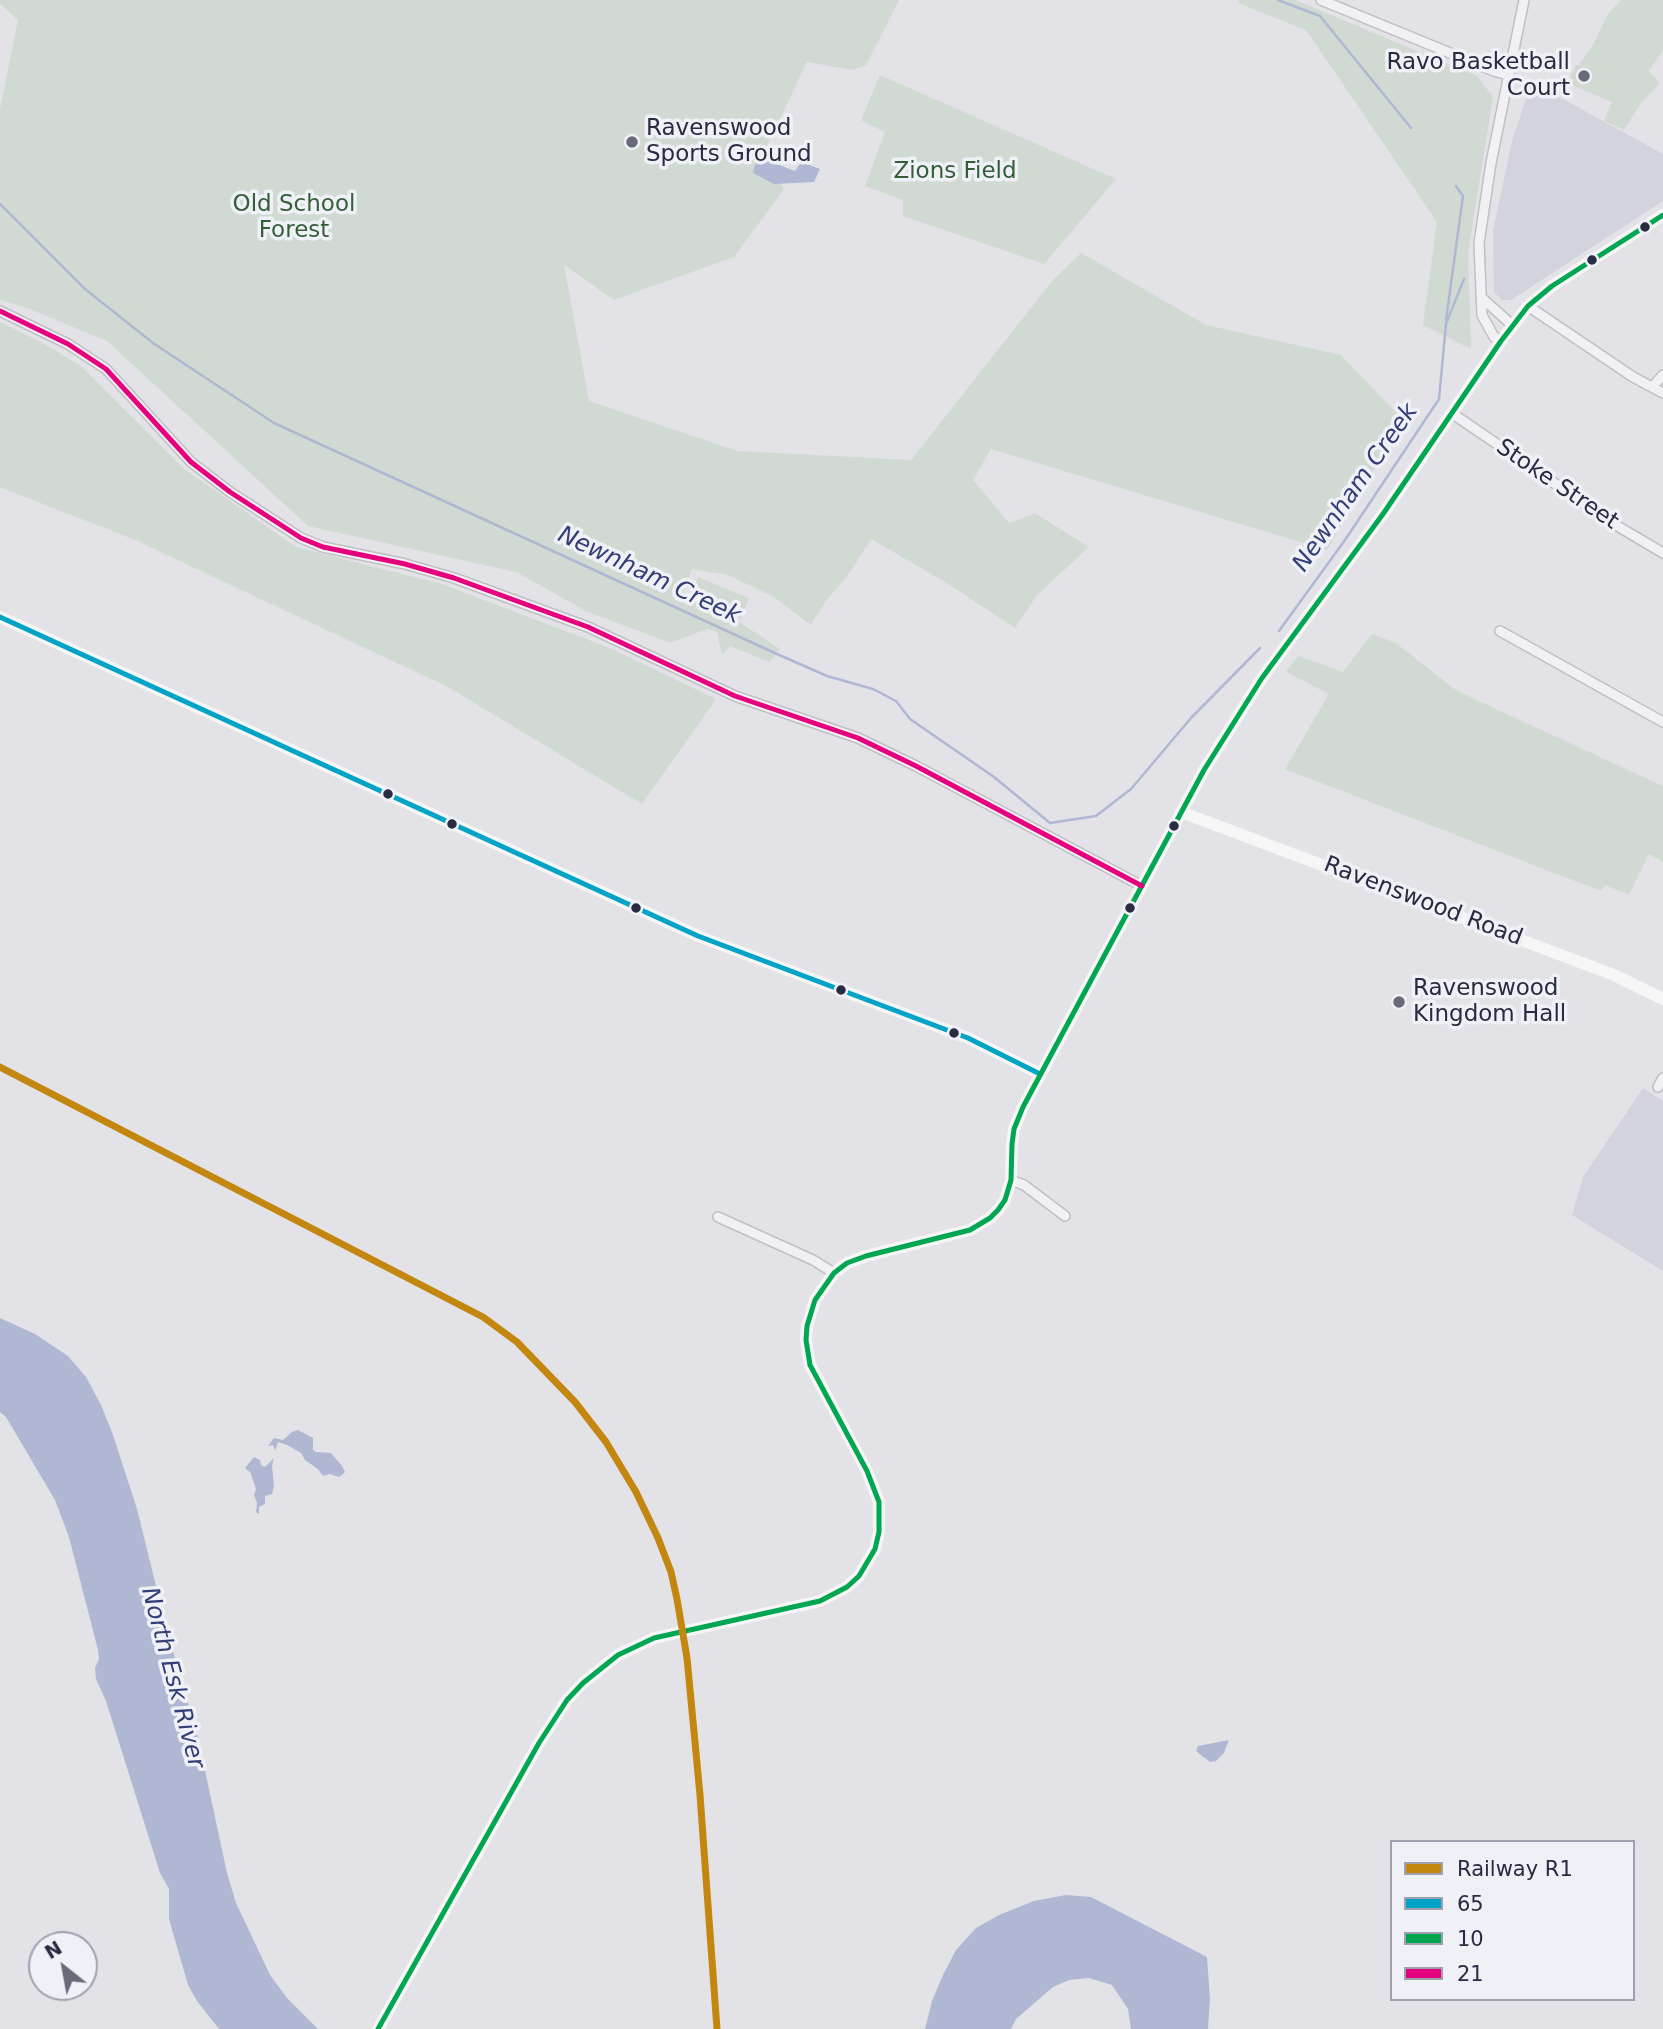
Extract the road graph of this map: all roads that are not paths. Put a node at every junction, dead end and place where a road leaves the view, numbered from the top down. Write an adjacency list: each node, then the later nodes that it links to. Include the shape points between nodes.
1 (1321, 0): 3 (street)
2 (1524, 0): 3 (street)
3 (1508, 75): 5 (street, via 1480,229)
4 (1663, 215): 6 (street)
5 (1483, 299): 8 (street); 9 (street, via 1482,315)
6 (1528, 306): 8 (street); 11 (street)
7 (0, 311): 19 (street, via 68,344 106,369 191,462 302,538 454,578 588,627 735,696 858,738)
8 (1512, 325): 9 (street)
9 (1500, 341): 13 (street)
10 (1663, 375): 11 (street)
11 (1652, 387): 12 (street)
12 (1663, 393)
13 (1453, 414): 14 (street, Stoke Street); 18 (street, via 1262,678)
14 (1663, 554)
15 (0, 617): 21 (street, via 698,936 968,1038)
16 (1500, 631): 17 (street)
17 (1663, 722)
18 (1181, 812): 19 (street); 20 (street, Ravenswood Road)
19 (1142, 886): 21 (street)
20 (1662, 994)
21 (1040, 1074): 22 (street, via 1014,1129)
22 (1011, 1180): 23 (street); 25 (street, via 1005,1200 980,1225 866,1256)
23 (1065, 1216)
24 (718, 1217): 25 (street)
25 (834, 1273): 26 (street, via 810,1312 807,1353 876,1494 879,1532 868,1562 847,1587 828,1598 654,1638 618,1655 583,1683 538,1743)
26 (378, 2029)

